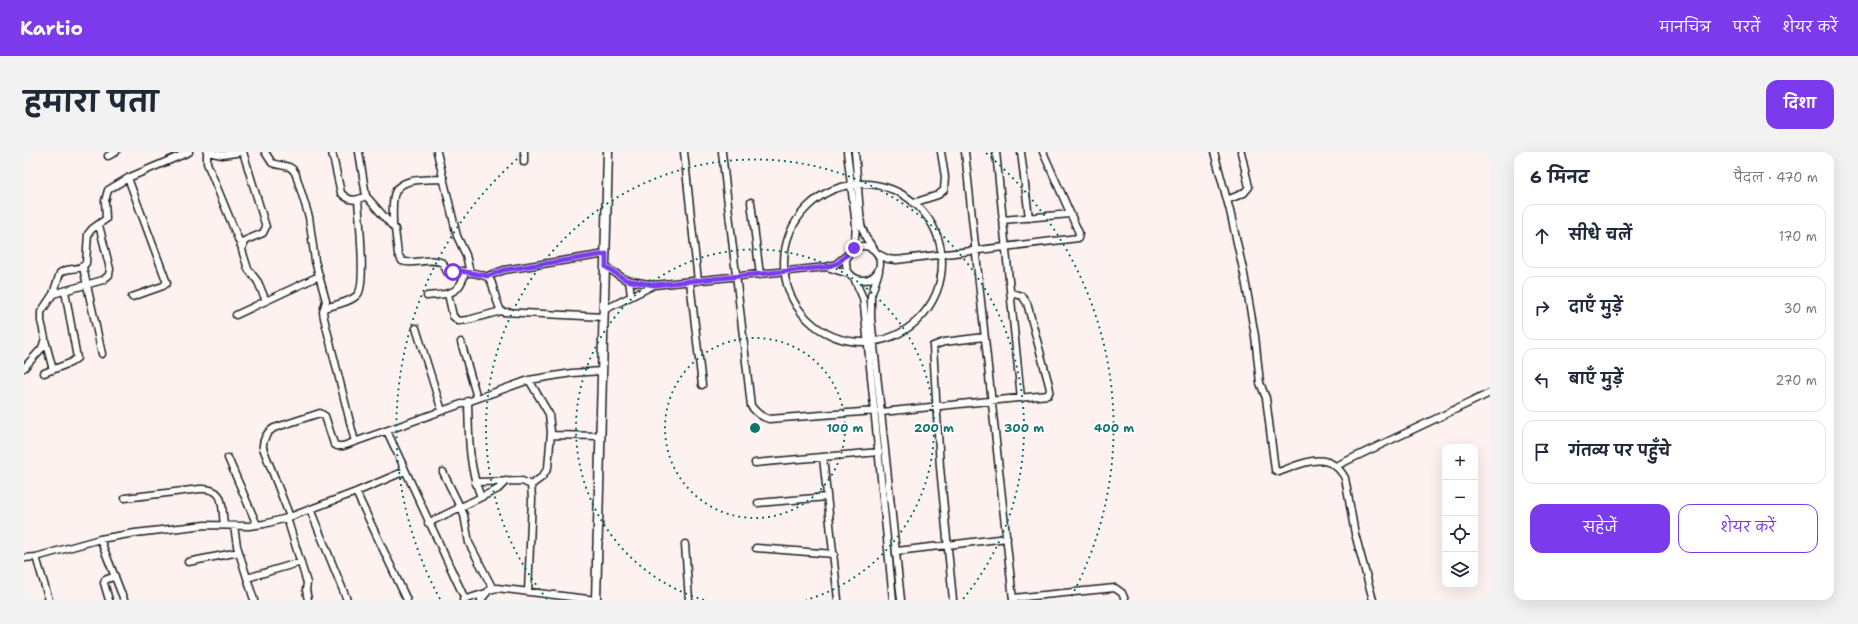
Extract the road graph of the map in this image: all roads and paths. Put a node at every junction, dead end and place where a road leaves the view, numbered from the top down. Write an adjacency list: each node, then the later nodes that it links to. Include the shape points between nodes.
1 (116, 152): 22 (street)
2 (189, 152): 24 (street)
3 (207, 152): 4 (street, via 222,155); 38 (street, via 207,163)
4 (243, 152): 38 (street, via 266,227 262,233 244,241)
5 (265, 152): 53 (street, via 272,163 288,166 295,172 310,223)
6 (332, 152): 29 (street, via 342,193 348,199)
7 (359, 152): 28 (street)
8 (437, 152): 25 (street)
9 (524, 152): 23 (street)
10 (608, 152): 43 (main road)
11 (684, 152): 58 (street)
12 (722, 152): 56 (street)
13 (848, 152): 26 (street)
14 (855, 152): 27 (street)
15 (941, 152): 32 (street, via 945,177 944,190 938,195)
16 (965, 152): 40 (street)
17 (996, 152): 35 (street)
18 (1022, 152): 34 (street)
19 (1043, 152): 33 (street)
20 (1214, 152): 30 (street)
21 (1241, 152): 30 (street, via 1249,187 1244,193)
22 (108, 156)
23 (524, 162)
24 (128, 178): 36 (street, via 108,190 105,201 107,217); 68 (street, via 166,283)
25 (444, 179): 37 (street, via 408,182 399,186 394,196); 50 (street, via 457,236 466,255)
26 (851, 183): 27 (street); 42 (street, via 856,232); 51 (street, via 818,198 799,217 784,248)
27 (858, 184): 32 (street, via 893,189); 41 (street, via 861,225)
28 (366, 196): 29 (street); 37 (street)
29 (358, 200): 70 (street, via 362,250 360,292 354,297)
30 (1227, 200): 104 (street, via 1255,336 1275,470 1279,472 1319,460)
31 (752, 202): 52 (street)
32 (913, 203): 44 (street, via 933,225)
33 (1070, 214): 34 (street); 39 (street, via 1079,233 1076,240)
34 (1029, 218): 35 (street)
35 (1002, 220): 39 (street)
36 (99, 224): 46 (street, via 88,234 88,260); 60 (street, via 110,269 109,275 103,280)
37 (393, 225): 50 (street, via 398,254 402,261 436,261 443,263 447,272)
38 (241, 246): 69 (street, via 248,269 258,282)
39 (1005, 248): 40 (street); 63 (street)
40 (975, 251): 44 (street); 75 (street)
41 (876, 252): 42 (street, via 864,246 854,248); 45 (street, via 888,259); 49 (street)
42 (849, 253): 48 (street, via 836,264); 55 (street, via 846,265)
43 (606, 254): 47 (main road); 54 (street, via 504,270)
44 (942, 255): 45 (street); 78 (street, via 941,282 925,313 907,330)
45 (896, 260): 49 (street)
46 (83, 267): 60 (street); 64 (street, via 60,273)
47 (606, 267): 57 (street, via 619,277); 72 (main road)
48 (826, 267): 51 (street); 55 (street, via 841,270)
49 (880, 268): 55 (street, via 870,279 859,280); 78 (street, via 871,296)
50 (468, 272): 54 (street); 65 (street, via 459,288)
51 (784, 272): 52 (street); 79 (street, via 793,299 810,323 835,337)
52 (760, 275): 56 (street)
53 (319, 276): 69 (street); 70 (street, via 326,301)
54 (488, 276): 71 (street)
55 (852, 276): 79 (street, via 863,298)
56 (736, 277): 58 (street); 94 (street, via 750,399 757,413 769,419)
57 (629, 280): 61 (street); 67 (street)
58 (698, 281): 59 (street)
59 (690, 282): 61 (street); 86 (street)
60 (86, 285): 62 (street); 80 (street)
61 (654, 285): 67 (street)
62 (65, 291): 64 (street); 82 (street, via 76,358)
63 (1011, 293): 89 (street); 89 (street, via 1026,299 1050,390 1045,396)
64 (53, 294): 76 (street, via 40,315)
65 (448, 294): 66 (street); 71 (street, via 453,316 458,321)
66 (426, 296)
67 (631, 296): 72 (street)
68 (132, 297)
69 (266, 301): 73 (street)
70 (324, 308): 99 (street, via 324,318)
71 (501, 311): 72 (street, via 516,314)
72 (604, 314): 83 (main road)
73 (236, 315)
74 (416, 328): 93 (street)
75 (984, 337): 90 (street); 92 (street, via 944,342 933,346)
76 (45, 338): 81 (street, via 39,353); 82 (street)
77 (461, 342): 88 (street)
78 (875, 342): 79 (street); 95 (street)
79 (868, 343): 94 (street)
80 (102, 354)
81 (24, 368)
82 (52, 370): 84 (street)
83 (602, 371): 85 (street, via 572,372); 98 (main road)
84 (44, 373)
85 (529, 380): 88 (street); 97 (street, via 549,414)
86 (702, 385)
87 (1490, 393): 104 (street)
88 (477, 398): 91 (street)
89 (1021, 398): 90 (street)
90 (991, 400): 92 (street); 122 (street)
91 (468, 401): 93 (street); 108 (street, via 469,452)
92 (937, 406): 95 (street); 125 (street)
93 (442, 411): 96 (street)
94 (875, 411): 100 (street)
95 (882, 412): 127 (street)
96 (387, 431): 99 (street); 105 (street)
97 (551, 435): 98 (street); 109 (street, via 548,468 542,477)
98 (600, 436): 149 (main road)
99 (355, 442): 117 (street, via 337,446 325,416 320,413 268,432 263,441 263,448)
100 (879, 452): 101 (street); 152 (street)
101 (823, 457): 103 (street); 112 (street)
102 (228, 458): 120 (street)
103 (755, 463)
104 (1336, 466): 156 (street, via 1345,478 1355,534)
105 (405, 471): 110 (street); 118 (street)
106 (443, 472): 115 (street)
107 (506, 481): 108 (street); 109 (street, via 526,482); 111 (street, via 498,489)
108 (475, 482): 111 (street)
109 (531, 485): 137 (street)
110 (356, 492): 116 (street); 146 (street)
111 (481, 497): 115 (street)
112 (827, 497): 114 (street); 129 (street)
113 (125, 498): 119 (street, via 213,489 220,496)
114 (758, 503)
115 (460, 507): 118 (street); 136 (street, via 466,519 469,542)
116 (310, 509): 117 (street); 145 (street)
117 (289, 517): 120 (street); 133 (street)
118 (428, 523): 147 (street)
119 (224, 525): 121 (street); 123 (street, via 169,529)
120 (257, 525): 121 (street)
121 (234, 526): 128 (street)
122 (1007, 538): 125 (street); 139 (street)
123 (100, 539): 130 (street); 134 (street)
124 (686, 544): 150 (street)
125 (947, 545): 127 (street); 154 (street)
126 (756, 548): 129 (street)
127 (897, 551): 153 (street)
128 (239, 552): 132 (street); 135 (street)
129 (834, 554): 151 (street)
130 (36, 557): 131 (street); 140 (street)
131 (24, 558)
132 (188, 562)
133 (301, 562): 135 (street); 144 (street, via 308,583)
134 (115, 576): 141 (street, via 104,583); 142 (street)
135 (247, 578): 143 (street)
136 (493, 589): 137 (street); 138 (street)
137 (528, 592): 149 (street)
138 (486, 593): 147 (street); 148 (street)
139 (1013, 599): 155 (street, via 1115,588 1122,593)
140 (49, 600)
141 (109, 600)
142 (124, 600)
143 (254, 600)
144 (308, 600)
145 (347, 600)
146 (407, 600)
147 (464, 600)
148 (481, 600)
149 (596, 600)
150 (689, 600)
151 (838, 600)
152 (893, 600)
153 (902, 600)
154 (953, 600)
155 (1125, 600)
156 (1373, 600)

